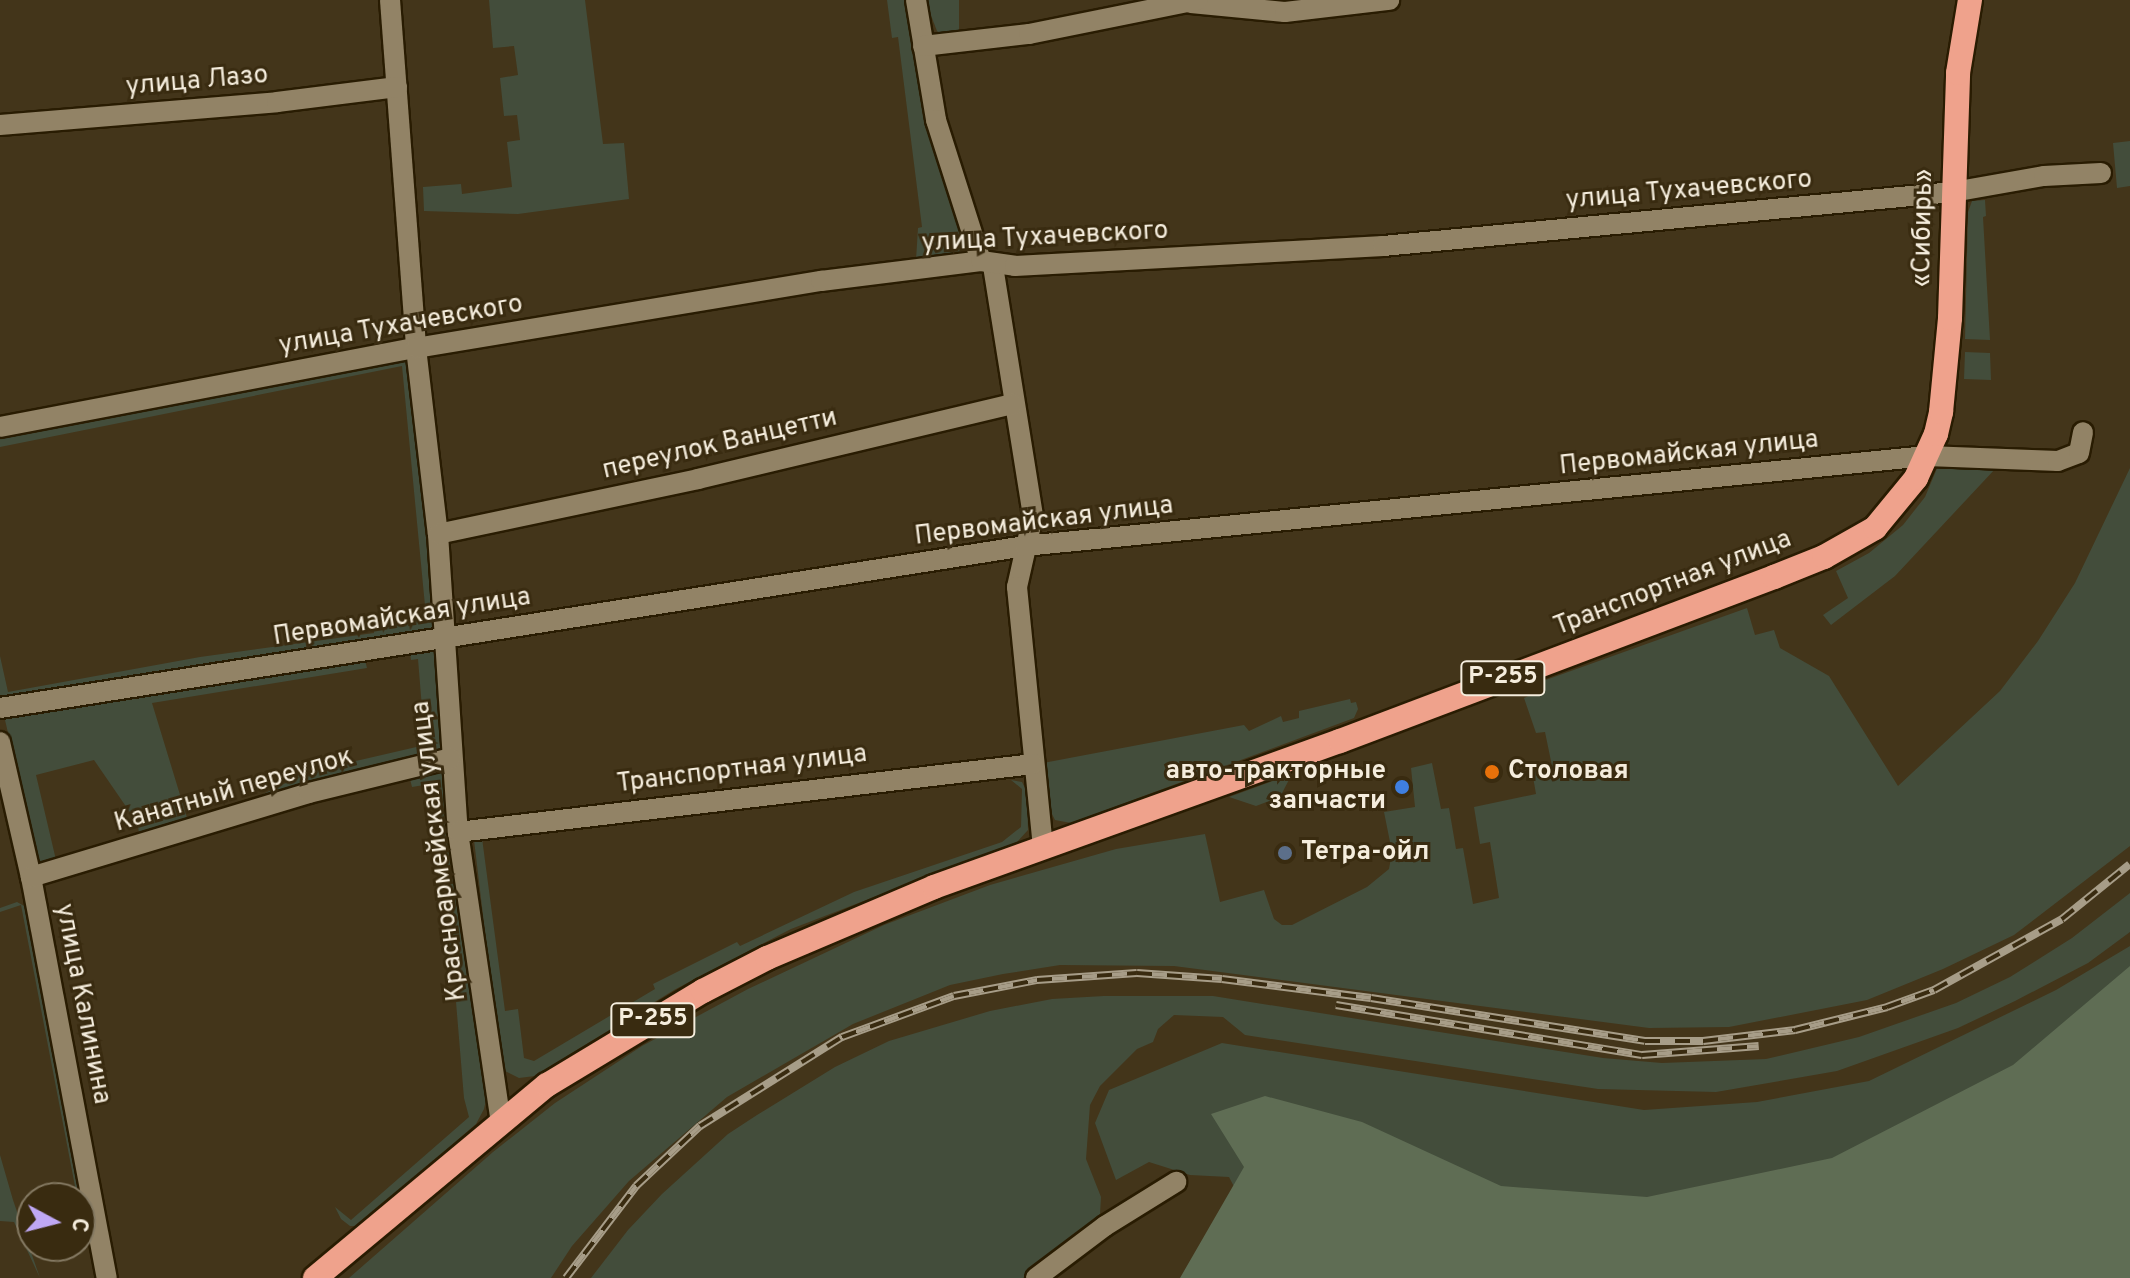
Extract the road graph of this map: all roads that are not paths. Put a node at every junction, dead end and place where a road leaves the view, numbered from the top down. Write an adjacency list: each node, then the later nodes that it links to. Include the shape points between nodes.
1 (390, 0): 7 (street, Красноармейская улица)
2 (916, 0): 6 (street)
3 (1389, 0): 5 (street, via 1285,12)
4 (1970, 0): 10 (highway, «Сибирь» / Р-255, via 1958,73)
5 (1194, 2): 6 (street, via 1029,34)
6 (923, 46): 11 (street, via 944,154)
7 (397, 87): 8 (street, улица Лазо); 12 (street, Красноармейская улица)
8 (0, 125)
9 (2101, 173): 10 (street, улица Тухачевского, via 2044,176)
10 (1953, 192): 11 (street, улица Тухачевского, via 1383,246); 16 (highway, «Сибирь» / Р-255, via 1946,375)
11 (987, 264): 12 (street, улица Тухачевского, via 821,281); 13 (street)
12 (416, 348): 14 (street, улица Тухачевского); 17 (street, Красноармейская улица)
13 (1013, 404): 17 (street, переулок Ванцетти); 18 (street, via 1033,516)
14 (0, 427)
15 (2083, 432): 16 (street, Первомайская улица, via 2079,453 2058,461)
16 (1927, 456): 18 (street, Первомайская улица); 25 (highway, Транспортная улица / Р-255, via 1875,528 1824,557)
17 (438, 534): 19 (street, Красноармейская улица)
18 (1025, 546): 19 (street, Первомайская улица); 23 (street, via 1017,587)
19 (444, 638): 20 (street, Первомайская улица); 22 (street, Красноармейская улица)
20 (0, 708)
21 (0, 742): 26 (street, улица Калинина)
22 (451, 758): 24 (street, Красноармейская улица); 26 (street, Канатный переулок, via 309,793)
23 (1033, 764): 24 (street, Транспортная улица); 25 (street)
24 (458, 832): 27 (street, Красноармейская улица)
25 (1043, 849): 27 (highway, Р-255, via 934,887 767,958 588,1058)
26 (31, 877): 29 (street, улица Калинина)
27 (501, 1122): 30 (highway, Р-255)
28 (1176, 1182): 31 (street)
29 (107, 1278)
30 (315, 1278)
31 (1036, 1278)

